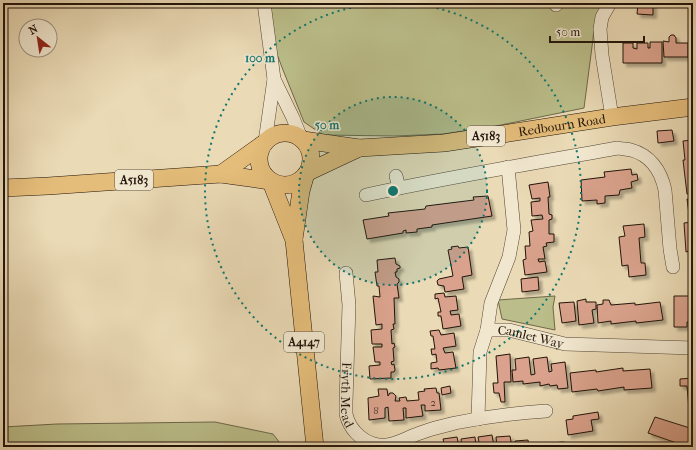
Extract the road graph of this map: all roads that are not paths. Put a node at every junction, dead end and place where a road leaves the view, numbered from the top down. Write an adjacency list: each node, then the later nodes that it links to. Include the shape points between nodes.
1 (264, 3): 3 (street)
2 (610, 3): 5 (street, via 602,17 600,29)
3 (274, 79): 6 (street); 7 (street)
4 (693, 107): 5 (main road, Redbourn Road / A5183)
5 (612, 117): 8 (main road, Redbourn Road / A5183, via 444,143)
6 (302, 139): 7 (main road, via 286,132 278,133); 8 (main road, Redbourn Road / A5183); 11 (main road, via 311,155)
7 (264, 143): 10 (main road); 12 (main road, via 258,160 264,175)
8 (359, 148): 11 (main road, Redbourn Road / A5183)
9 (508, 167): 14 (street, via 397,182); 16 (street, via 618,148 641,154 659,171 663,182 665,250); 18 (street, Camlet Way, via 514,230 508,257 491,303)
10 (221, 174): 12 (main road, A5183); 13 (main road, A5183)
11 (307, 174): 12 (main road, via 298,182 289,185); 15 (main road, A4147, via 301,191)
12 (271, 182): 15 (main road, A4147)
13 (3, 188)
14 (366, 195)
15 (294, 240): 22 (main road, A4147)
16 (673, 267)
17 (346, 273): 21 (street, Fryth Mead, via 343,290 349,305 346,414 356,433 372,444 395,444 440,426)
18 (487, 330): 19 (street, Camlet Way, via 509,330 565,344); 21 (street, via 480,352)
19 (693, 348)
20 (546, 411): 21 (street, Fryth Mead, via 531,417)
21 (478, 418)
22 (315, 446)

